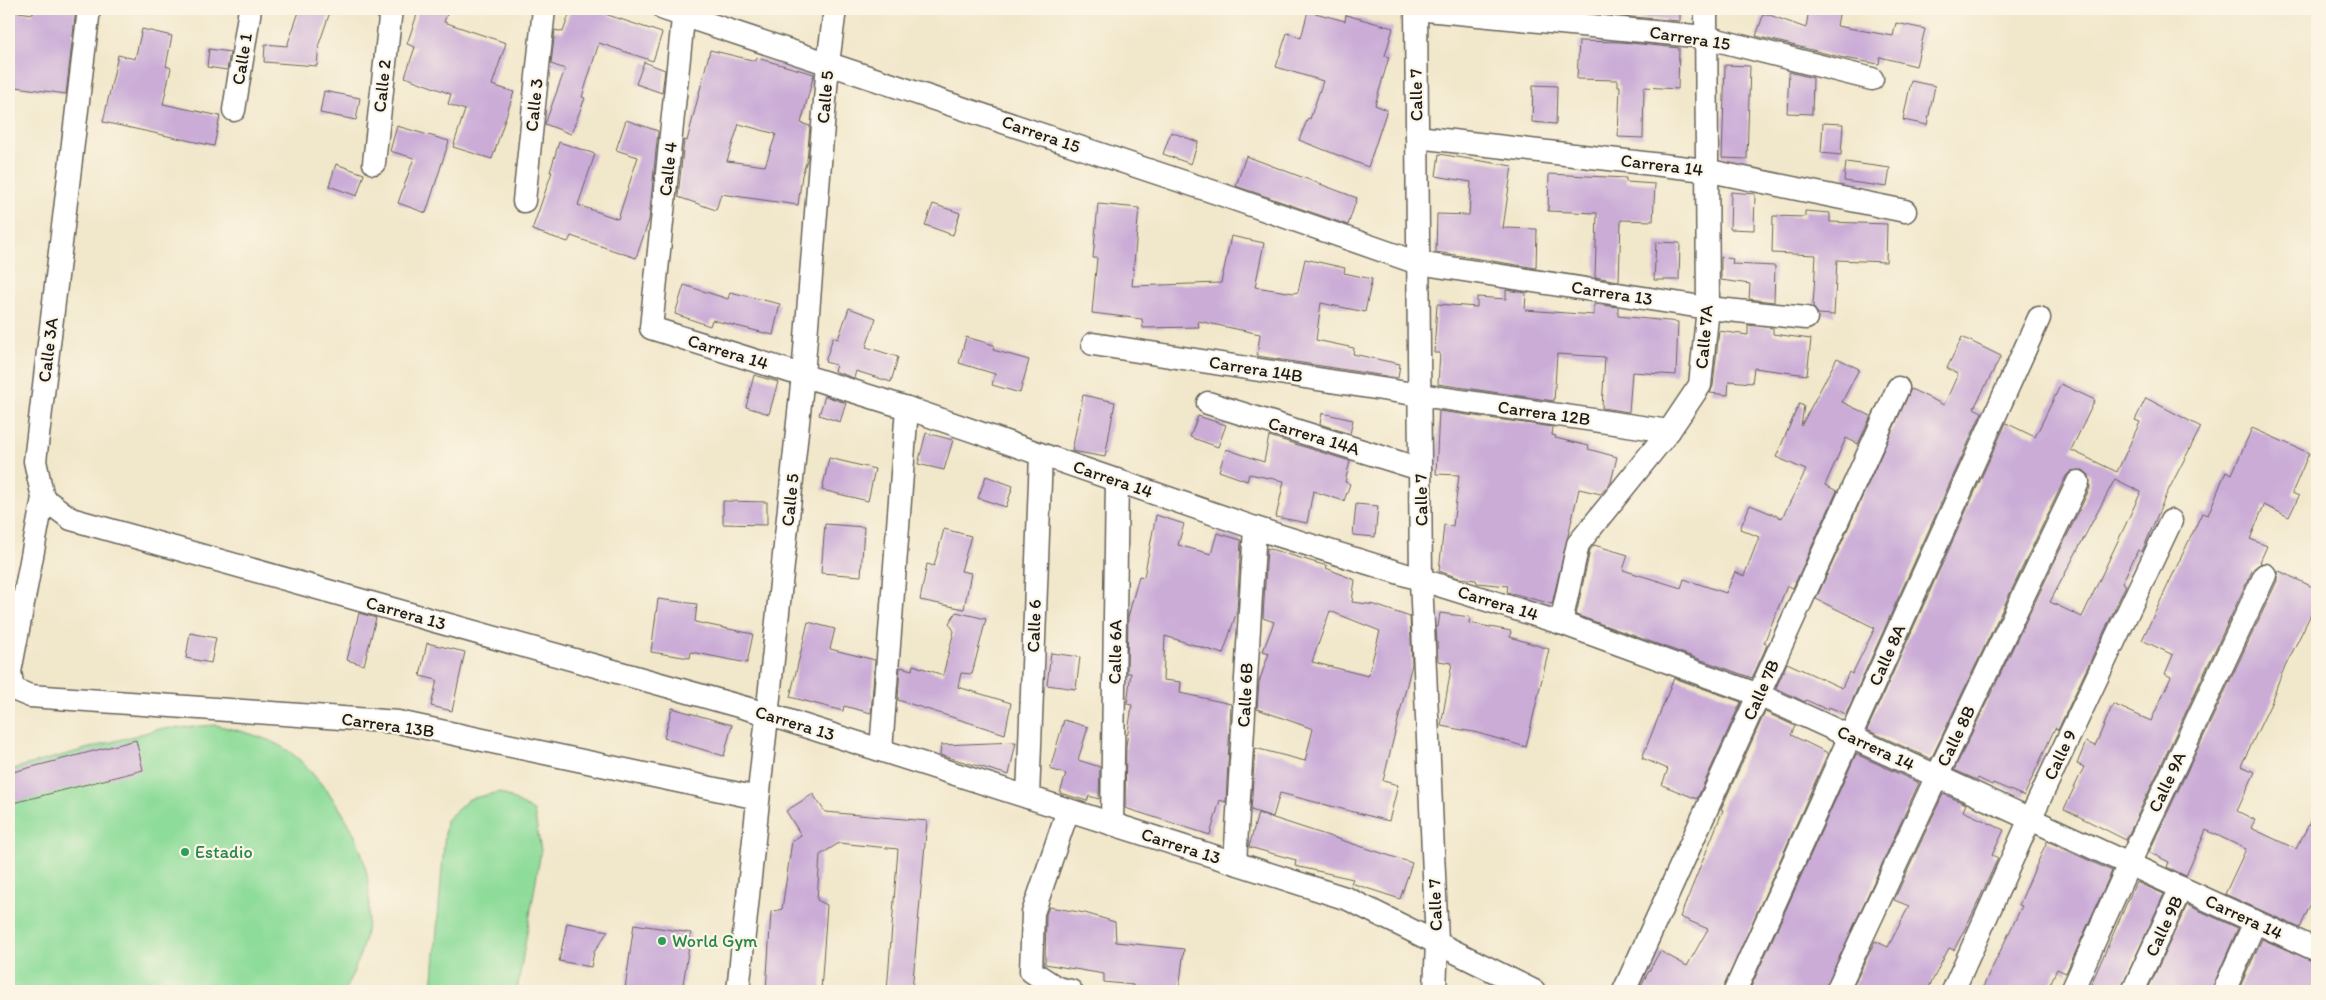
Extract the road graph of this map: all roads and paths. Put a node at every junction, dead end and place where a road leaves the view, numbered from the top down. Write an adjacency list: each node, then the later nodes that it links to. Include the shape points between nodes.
1 (89, 9): 34 (street, Calle 3A, via 34,461)
2 (250, 9): 12 (street, Calle 1)
3 (391, 9): 14 (street, Calle 2)
4 (544, 9): 16 (street, Calle 3)
5 (835, 9): 10 (street, Calle 5)
6 (1416, 9): 9 (street, Carrera 15); 13 (street, Calle 7)
7 (1706, 9): 9 (street, Calle 7A)
8 (677, 11): 10 (street, Carrera 15); 22 (street, Calle 4)
9 (1705, 37): 11 (street, Carrera 15); 15 (street, Calle 7A)
10 (828, 62): 18 (street, Carrera 15); 24 (street, Calle 5)
11 (1872, 79)
12 (234, 110)
13 (1417, 137): 15 (street, Carrera 14); 18 (street, Calle 7)
14 (374, 163)
15 (1705, 170): 17 (street, Carrera 14); 19 (street, Calle 7A)
16 (524, 201)
17 (1905, 211)
18 (1418, 263): 19 (street, Carrera 13); 26 (street, Calle 7)
19 (1708, 308): 20 (street, Carrera 13); 29 (street, Calle 7A, via 1700,385)
20 (1806, 318)
21 (2039, 318): 43 (street, Calle 8A)
22 (651, 328): 24 (street, Carrera 14)
23 (1093, 344): 26 (street, Carrera 14B)
24 (803, 375): 28 (street, Carrera 14); 42 (street, Calle 5)
25 (1898, 388): 41 (street, Calle 7B)
26 (1420, 395): 29 (street, Carrera 12B); 31 (street, Calle 7)
27 (1208, 403): 31 (street, Carrera 14A)
28 (907, 408): 30 (street, Carrera 14); 44 (street)
29 (1669, 432): 39 (street, Calle 7A, via 1578,544)
30 (1041, 455): 32 (street, Carrera 14); 46 (street, Calle 6)
31 (1420, 469): 38 (street, Calle 7)
32 (1117, 480): 36 (street, Carrera 14); 50 (street, Calle 6A)
33 (2078, 482): 45 (street, Calle 8B)
34 (43, 498): 40 (street, Calle 3A, via 10,672); 42 (street, Carrera 13, via 71,519)
35 (2171, 521): 49 (street, Calle 9)
36 (1255, 528): 38 (street, Carrera 14); 51 (street, Calle 6B)
37 (2265, 575): 52 (street, Calle 9A)
38 (1421, 580): 39 (street, Carrera 14); 55 (street, Calle 7)
39 (1561, 623): 41 (street, Carrera 14)
40 (13, 689): 47 (street, Carrera 13B, via 30,696 398,722)
41 (1759, 695): 43 (street, Carrera 14); 61 (street, Calle 7B)
42 (767, 714): 44 (street, Carrera 13); 47 (street, Calle 5)
43 (1850, 736): 45 (street, Carrera 14); 62 (street, Calle 8A)
44 (881, 750): 46 (street, Carrera 13)
45 (1936, 776): 49 (street, Carrera 14); 63 (street, Calle 8B)
46 (1028, 797): 48 (street, Carrera 13)
47 (758, 798): 57 (street, Calle 5)
48 (1068, 810): 50 (street, Carrera 13); 58 (street, via 1033,913 1031,971 1057,988)
49 (2030, 819): 52 (street, Carrera 14); 64 (street, Calle 9)
50 (1112, 824): 51 (street, Carrera 13)
51 (1235, 863): 55 (street, Carrera 13, via 1348,899)
52 (2129, 864): 53 (street, Carrera 14); 65 (street, Calle 9A)
53 (2181, 888): 54 (street, Carrera 14); 66 (street, Calle 9B)
54 (2255, 922): 56 (street, Carrera 14); 67 (street)
55 (1437, 942): 59 (street, Calle 7); 60 (street, Carrera 13)
56 (2317, 950)
57 (738, 991)
58 (1071, 991)
59 (1435, 991)
60 (1534, 991)
61 (1624, 991)
62 (1735, 991)
63 (1837, 991)
64 (1953, 991)
65 (2072, 991)
66 (2133, 991)
67 (2224, 991)

